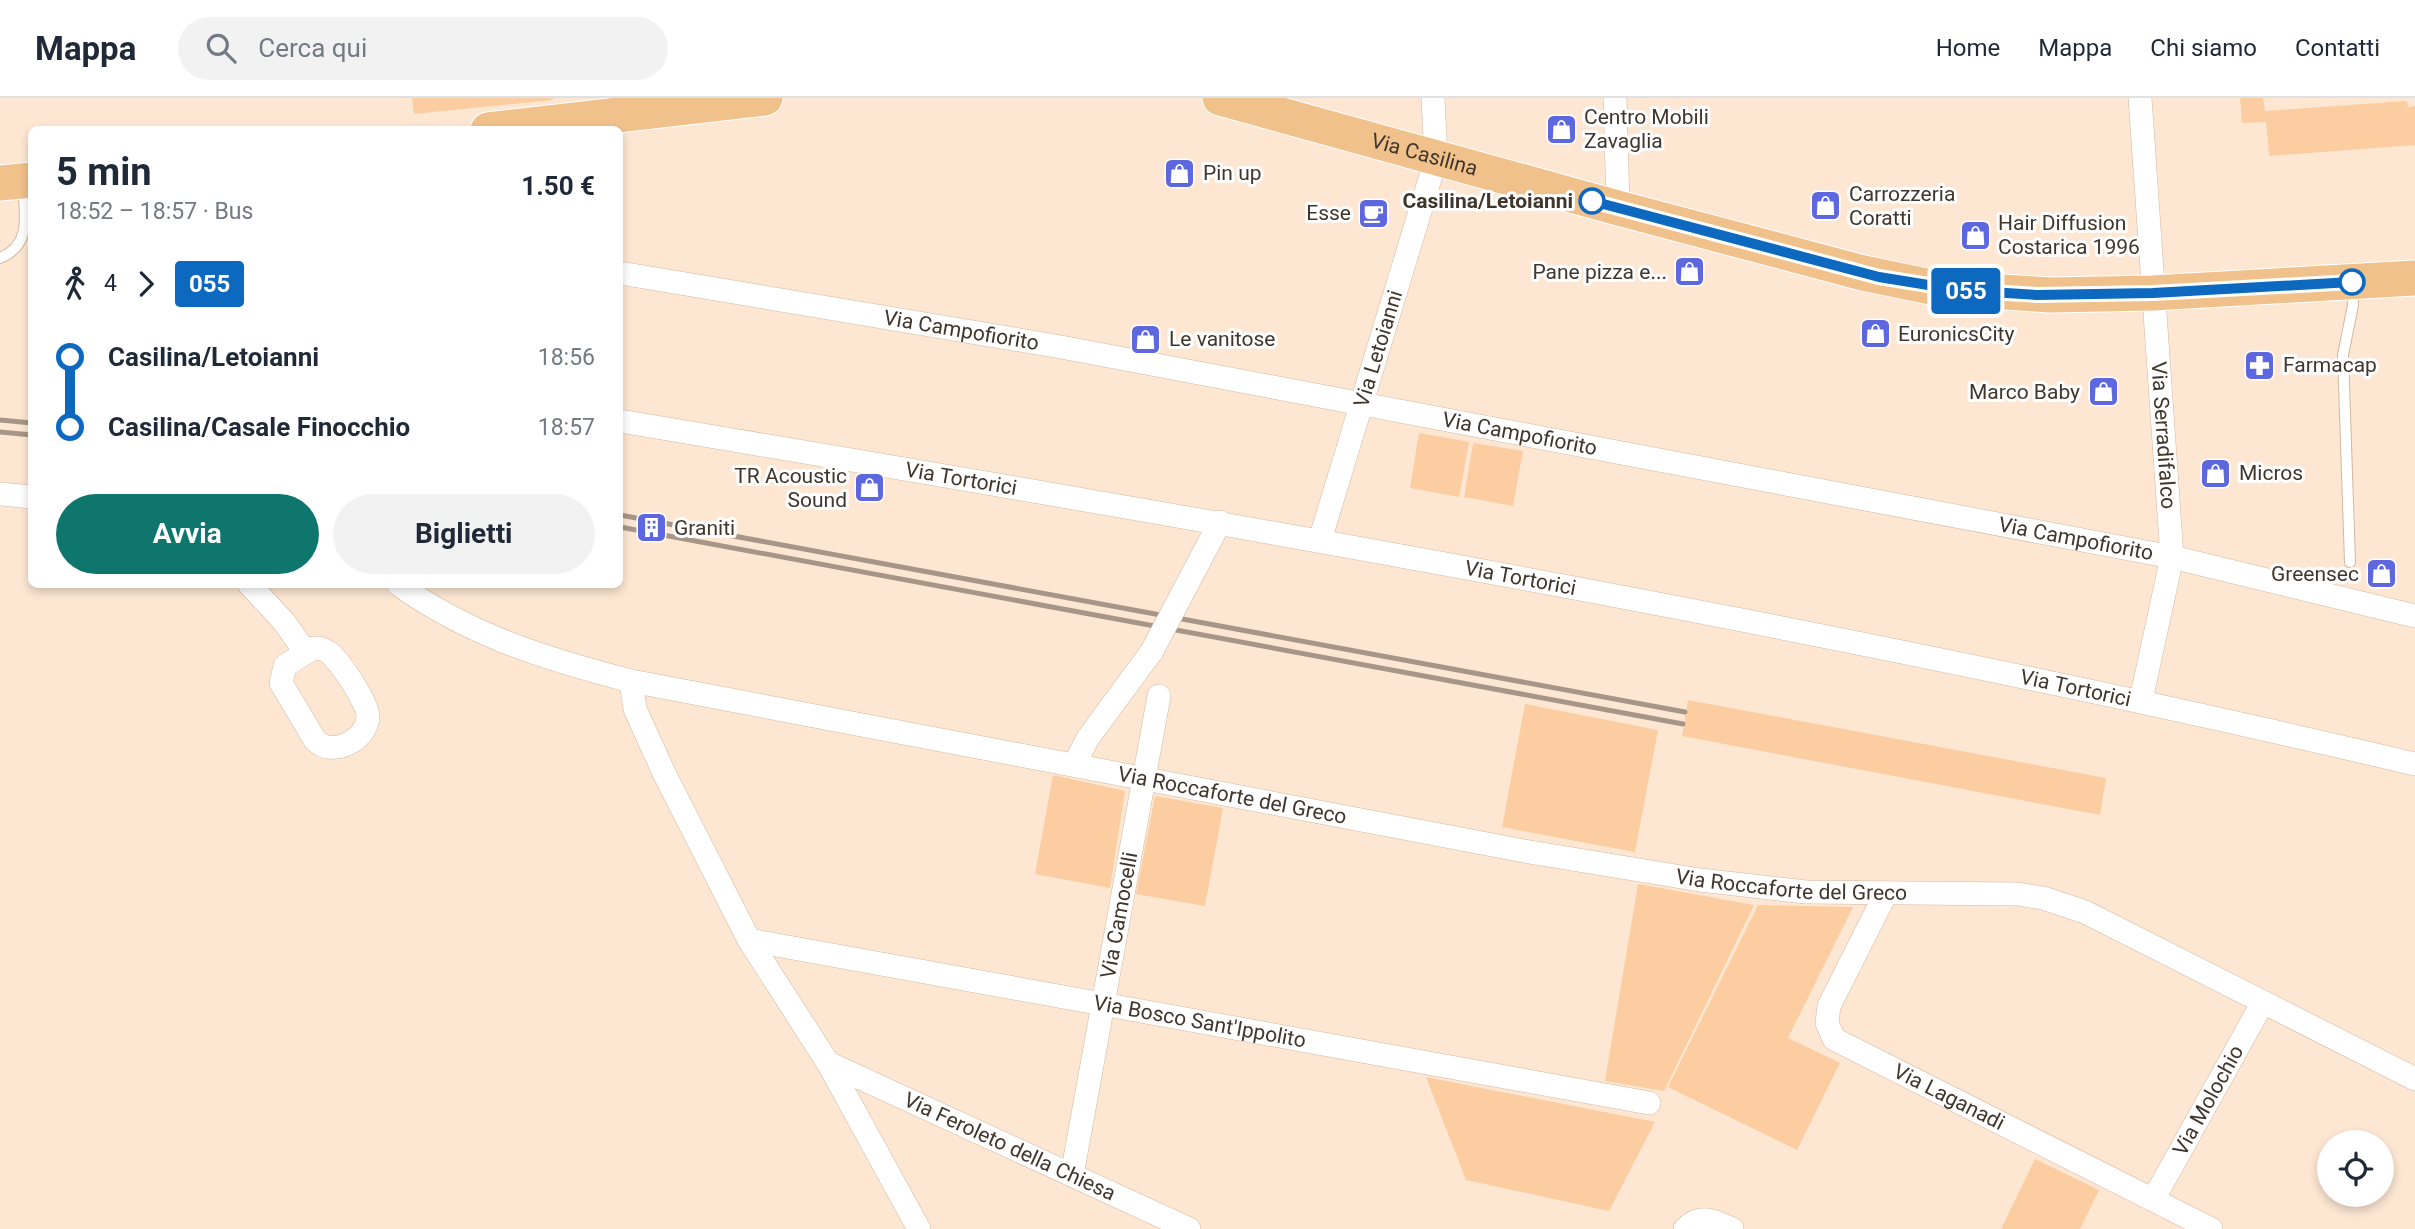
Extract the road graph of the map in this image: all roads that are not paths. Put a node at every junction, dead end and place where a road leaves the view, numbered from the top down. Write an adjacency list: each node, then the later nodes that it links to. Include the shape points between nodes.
1 (765, 98): 6 (main road)
2 (1220, 98): 8 (main road, Via Casilina)
3 (1433, 98): 8 (street)
4 (1615, 98): 10 (street)
5 (2140, 98): 15 (street, Via Serradifalco)
6 (564, 110): 7 (main road)
7 (503, 126)
8 (1436, 159): 10 (main road, Via Casilina); 16 (street, Via Letoianni)
9 (18, 181): 11 (lane, via 25,233 15,250)
10 (1618, 208): 15 (main road, Via Casilina, via 1931,287 2037,295)
11 (0, 258)
12 (623, 274): 16 (street, Via Campofiorito, via 1048,345)
13 (2415, 278): 14 (main road, Via Casilina)
14 (2352, 282): 15 (main road, Via Casilina); 23 (lane, via 2353,304 2343,355)
15 (2153, 293): 22 (street, Via Serradifalco)
16 (1359, 404): 21 (street, Via Letoianni); 22 (street, Via Campofiorito)
17 (623, 422): 20 (street, Via Tortorici)
18 (0, 494): 19 (street)
19 (28, 497)
20 (1220, 522): 21 (street, Via Tortorici); 32 (street, bridge, via 1152,652 1088,738)
21 (1320, 540): 30 (street, Via Tortorici)
22 (2172, 557): 26 (street, Via Campofiorito); 30 (street, Via Serradifalco)
23 (2350, 562)
24 (253, 588): 27 (street)
25 (404, 588): 28 (street, Via Roccaforte del Greco, via 483,633 563,663)
26 (2415, 616)
27 (305, 652)
28 (632, 681): 32 (street, Via Roccaforte del Greco); 35 (street, via 635,709)
29 (1159, 696): 33 (street, Via Camocelli)
30 (2141, 700): 31 (street, Via Tortorici)
31 (2415, 764)
32 (1074, 765): 33 (street, Via Roccaforte del Greco)
33 (1142, 778): 34 (street, Via Roccaforte del Greco, via 1700,880 1790,891); 36 (street, Via Camocelli)
34 (1886, 893): 37 (street, Via Roccaforte del Greco, via 2017,894 2054,901 2085,912); 42 (street, Via Laganadi, via 1829,1006 1826,1023 1834,1039)
35 (749, 940): 36 (street, Via Bosco Sant'Ippolito); 38 (street)
36 (1103, 1002): 40 (street, Via Bosco Sant'Ippolito); 41 (street, Via Camocelli)
37 (2263, 1002): 39 (street, Via Roccaforte del Greco); 42 (street, Via Molochio)
38 (828, 1063): 41 (street, Via Feroleto della Chiesa); 43 (street)
39 (2415, 1079)
40 (1649, 1103)
41 (1072, 1175): 44 (street, Via Feroleto della Chiesa)
42 (2153, 1200): 47 (street, Via Laganadi)
43 (919, 1229)
44 (1189, 1229)
45 (1685, 1229): 46 (street, via 1703,1219)
46 (1732, 1229)
47 (2211, 1229)

